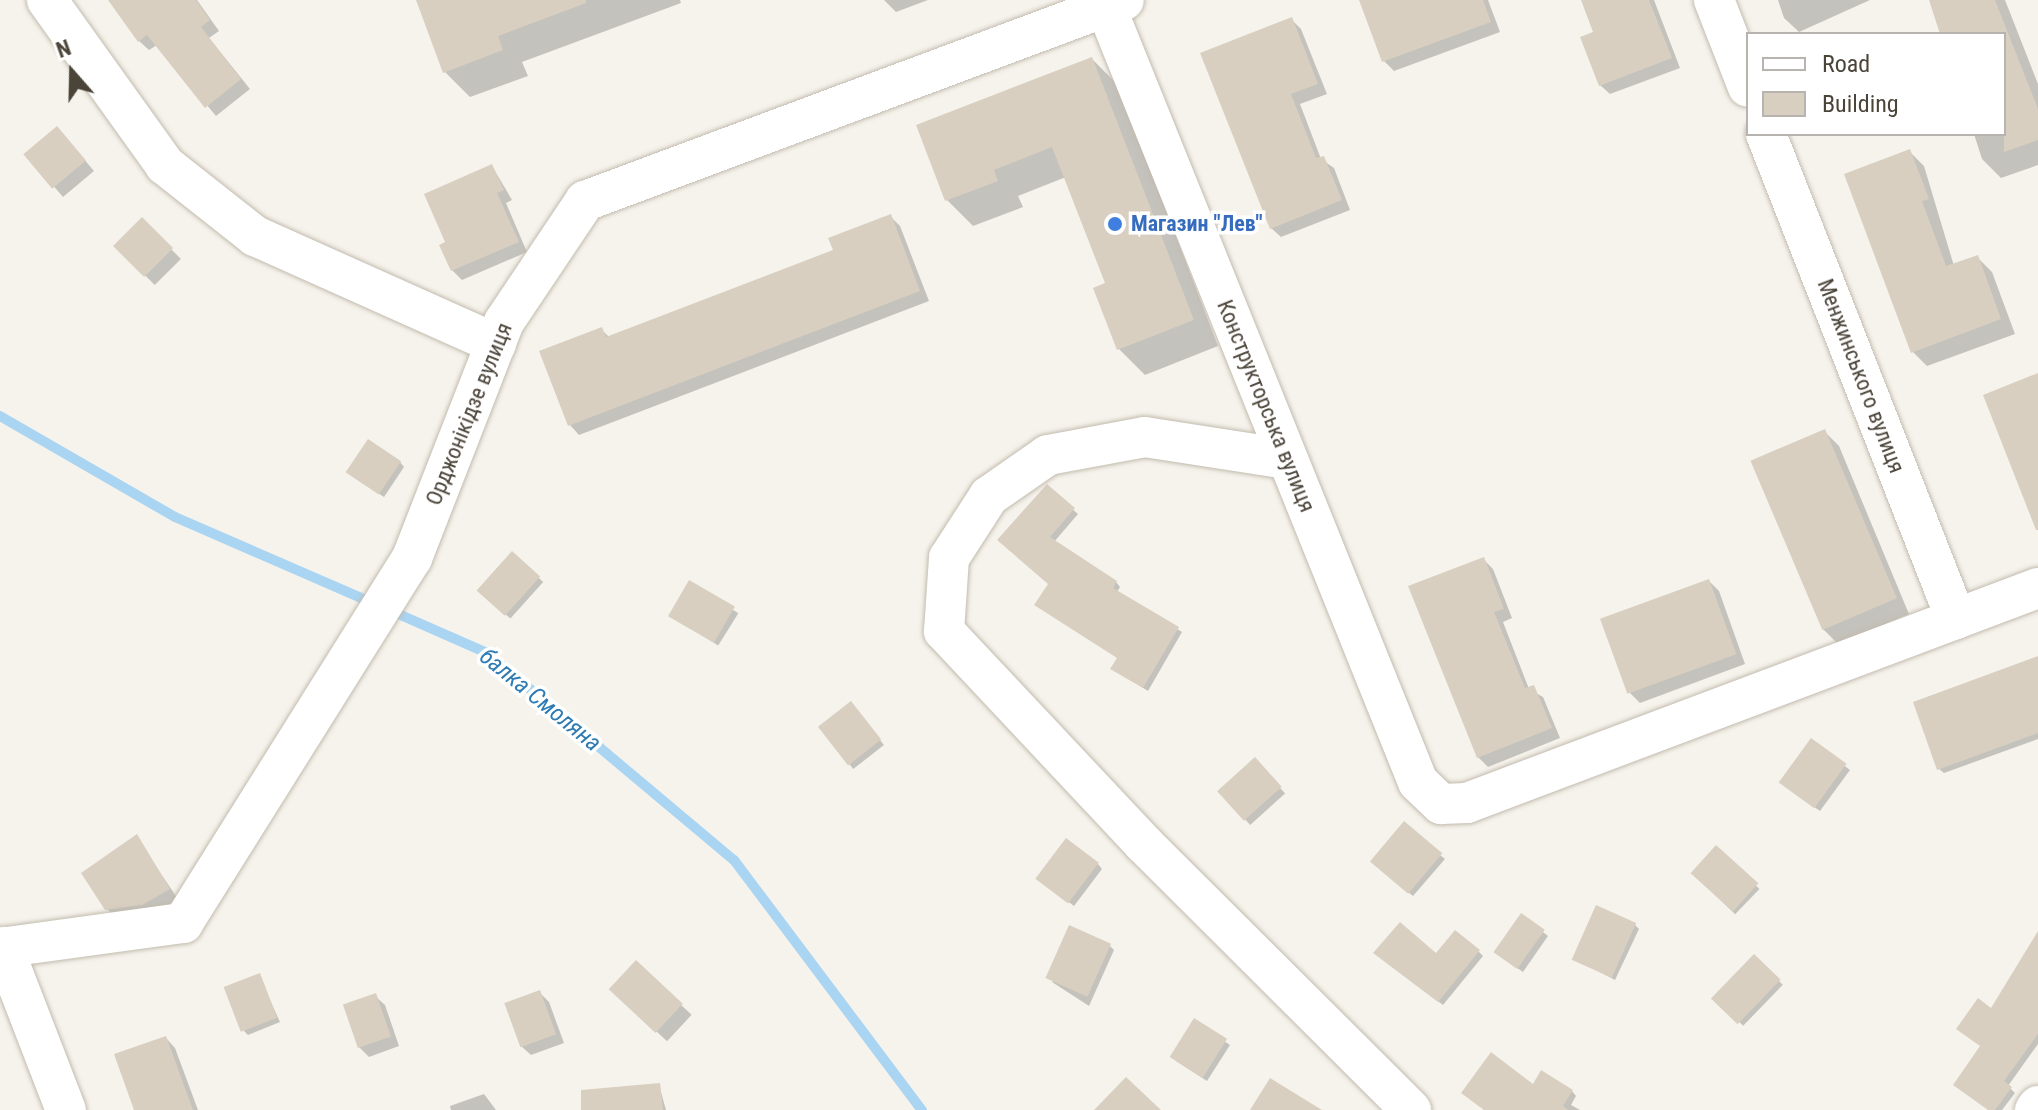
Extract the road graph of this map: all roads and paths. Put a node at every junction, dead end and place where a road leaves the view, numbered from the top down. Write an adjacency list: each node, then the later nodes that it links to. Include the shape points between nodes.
1 (47, 0): 6 (street, via 165,165 255,236)
2 (1714, 0): 4 (street)
3 (1111, 2): 6 (street, Орджонікідзе вулиця, via 585,201 504,322); 7 (street, Конструкторська вулиця)
4 (1746, 82)
5 (1767, 136): 9 (street, Менжинського вулиця)
6 (496, 344): 10 (street, Орджонікідзе вулиця, via 412,558 183,923)
7 (1287, 459): 9 (street, Конструкторська вулиця, via 1418,782 1441,804 1467,803); 12 (street, via 1145,437 1048,455 989,496 949,558 944,631 1144,844)
8 (2038, 588): 9 (street)
9 (1956, 619)
10 (1, 948): 11 (street)
11 (66, 1110)
12 (1411, 1110)

